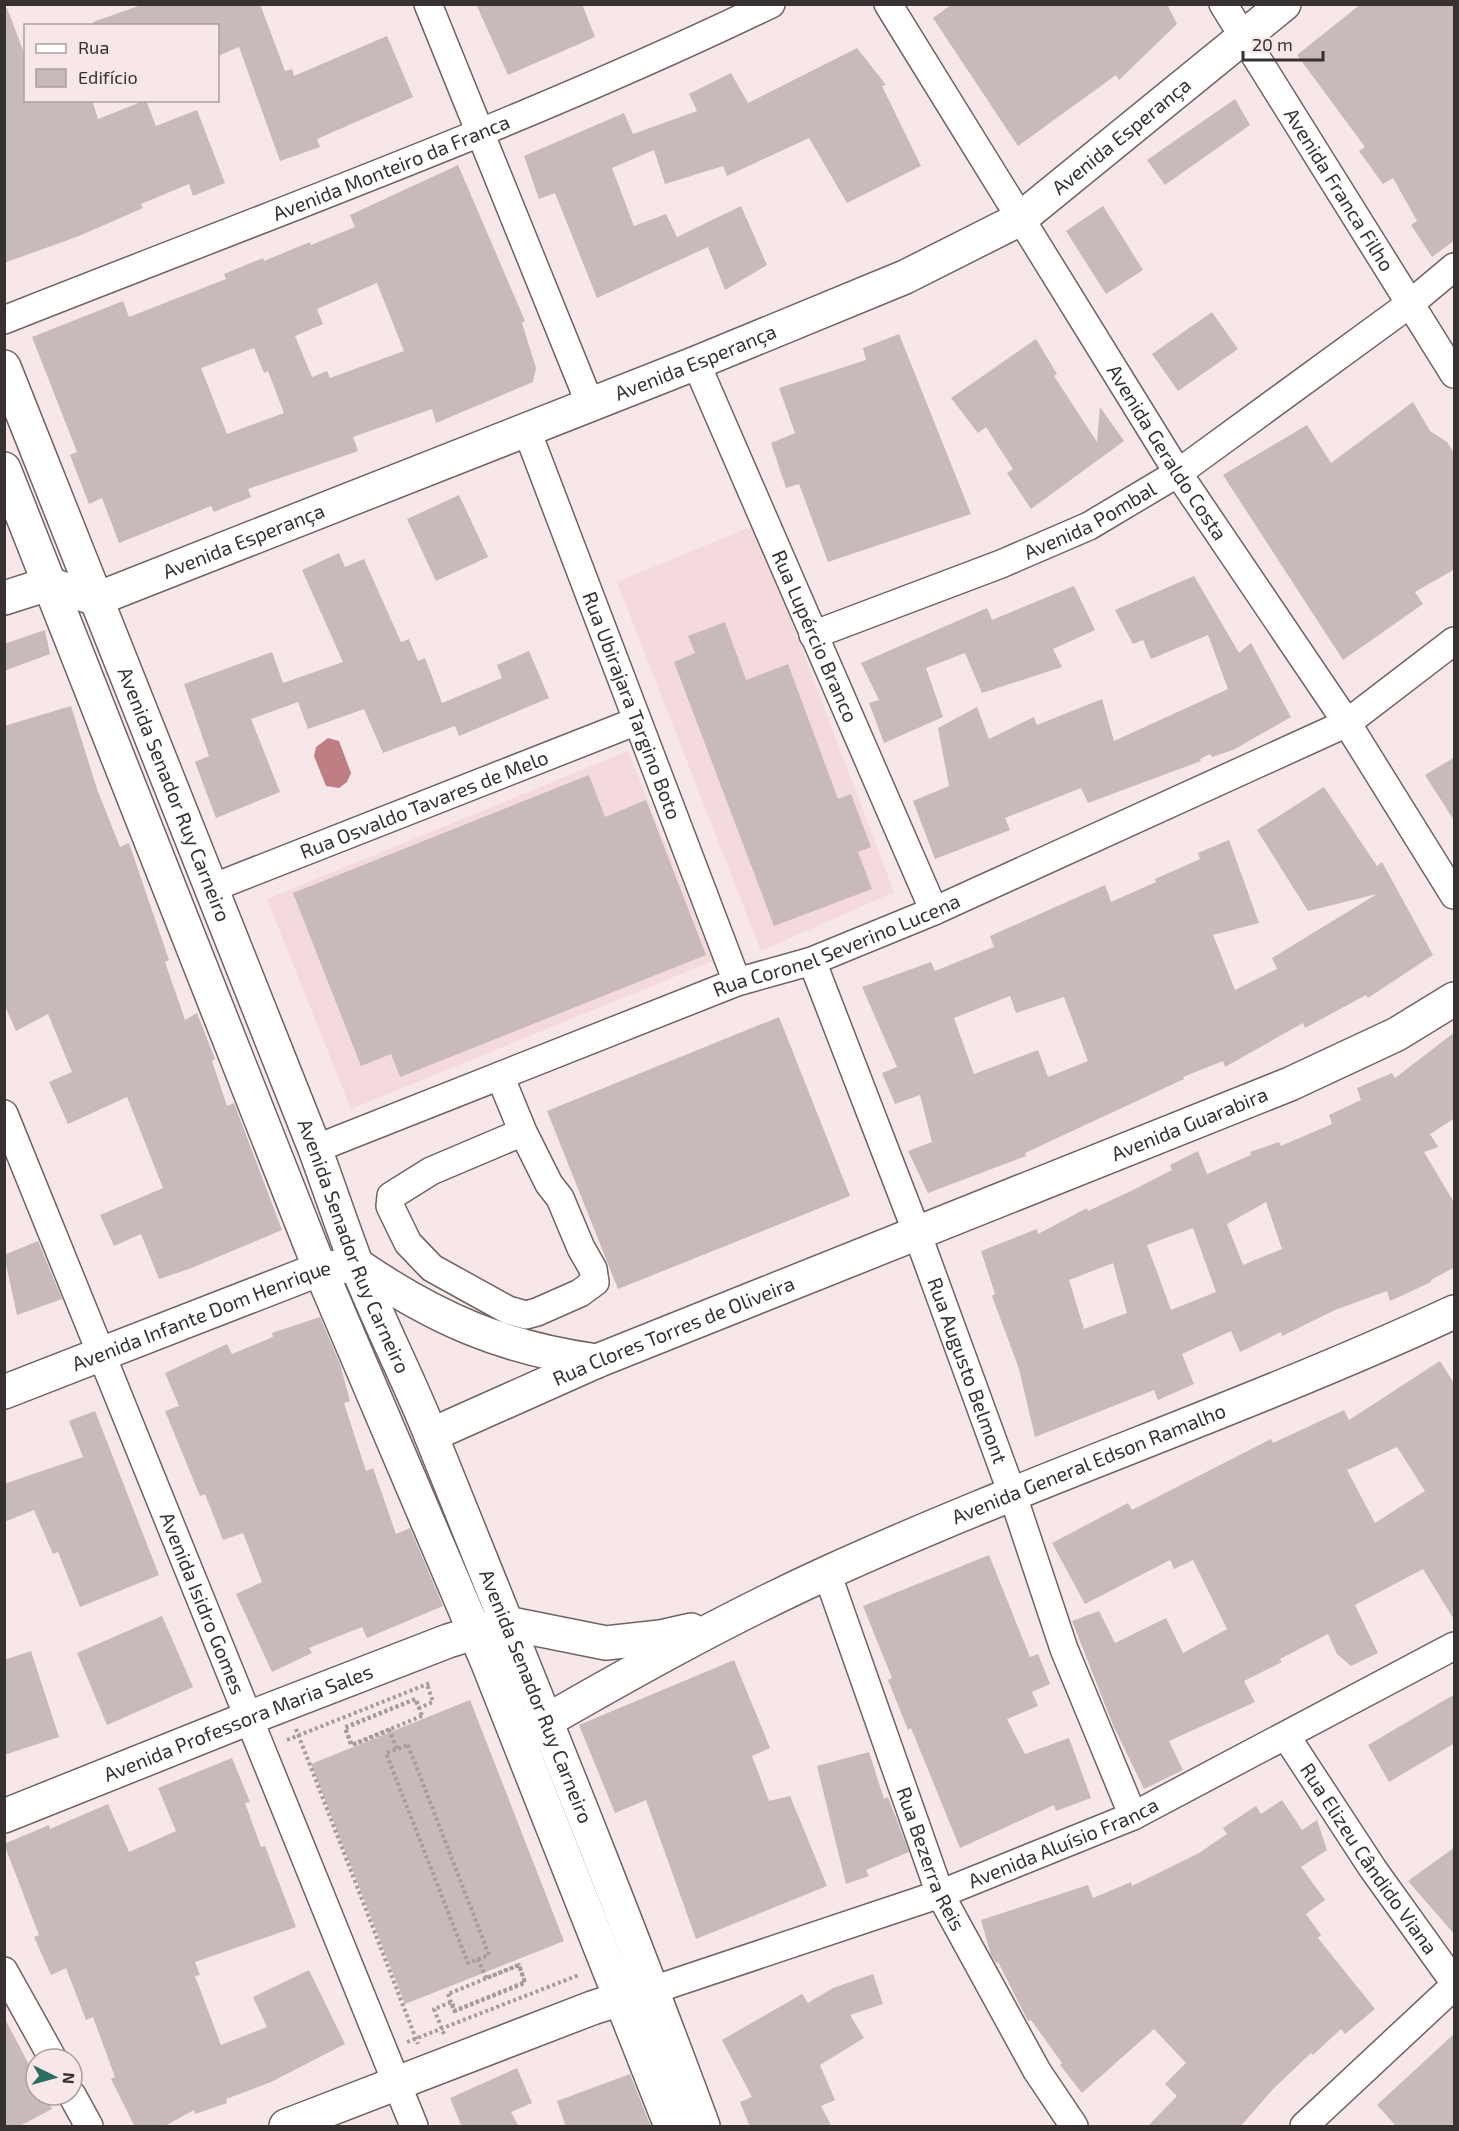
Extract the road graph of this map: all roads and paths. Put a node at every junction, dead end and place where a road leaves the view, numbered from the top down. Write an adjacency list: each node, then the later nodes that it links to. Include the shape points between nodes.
1 (428, 4): 7 (street)
2 (771, 4): 7 (street, Avenida Monteiro da Franca, via 668,54)
3 (888, 4): 8 (street, Avenida Geraldo Costa)
4 (1223, 4): 6 (street, Avenida Franca Filho)
5 (1284, 4): 6 (main road, Avenida Esperança)
6 (1243, 37): 8 (main road, Avenida Esperança); 10 (street, Avenida Franca Filho)
7 (481, 132): 11 (street, Avenida Monteiro da Franca); 15 (street)
8 (1020, 219): 12 (main road, Avenida Esperança, via 906,277); 18 (street, Avenida Geraldo Costa)
9 (1455, 267): 10 (street, Avenida Pombal)
10 (1412, 303): 14 (street, Avenida Franca Filho); 18 (street, Avenida Pombal)
11 (4, 320)
12 (696, 363): 15 (main road, Avenida Esperança); 22 (street, Rua Lupércio Branco)
13 (4, 367): 21 (main road, Avenida Senador Ruy Carneiro)
14 (1455, 374)
15 (590, 404): 16 (main road, Avenida Esperança)
16 (526, 428): 21 (main road, Avenida Esperança); 24 (street, Rua Ubirajara Targino Boto)
17 (4, 469): 19 (main road, Avenida Senador Ruy Carneiro)
18 (1178, 472): 22 (street, Avenida Pombal, via 1089,526 1001,564); 25 (street, Avenida Geraldo Costa)
19 (48, 584): 20 (main road); 21 (main road); 38 (main road, Avenida Senador Ruy Carneiro)
20 (4, 598)
21 (97, 599): 26 (main road, Avenida Senador Ruy Carneiro)
22 (813, 635): 28 (street, Rua Lupércio Branco)
23 (1455, 641): 25 (street, Rua Coronel Severino Lucena)
24 (637, 721): 26 (street, Rua Osvaldo Tavares de Melo); 30 (street, Rua Ubirajara Targino Boto)
25 (1347, 723): 27 (street, Avenida Geraldo Costa); 28 (street, Rua Coronel Severino Lucena)
26 (212, 888): 35 (main road, Avenida Senador Ruy Carneiro)
27 (1455, 895)
28 (934, 911): 29 (street, Rua Coronel Severino Lucena)
29 (812, 961): 30 (street, Rua Coronel Severino Lucena); 36 (street, Rua Augusto Belmont)
30 (737, 982): 32 (street, Rua Coronel Severino Lucena)
31 (1455, 999): 36 (main road, Avenida Guarabira, via 1397,1034 1290,1084)
32 (500, 1076): 34 (street); 35 (street, Rua Coronel Severino Lucena)
33 (4, 1114): 40 (street, Avenida Isidro Gomes)
34 (524, 1132): 34 (street, via 431,1171 391,1196 390,1206 408,1243 432,1268 508,1310 526,1315 580,1293 595,1282 593,1269 560,1198)
35 (315, 1149): 37 (main road, Avenida Senador Ruy Carneiro)
36 (917, 1233): 41 (main road, Rua Clores Torres de Oliveira); 44 (street, Rua Augusto Belmont)
37 (357, 1265): 38 (main road, Avenida Infante Dom Henrique); 41 (main road, Avenida Infante Dom Henrique, via 394,1290 493,1338 548,1354); 43 (main road, Avenida Senador Ruy Carneiro)
38 (320, 1269): 40 (main road, Avenida Infante Dom Henrique); 48 (main road, Avenida Senador Ruy Carneiro)
39 (1455, 1312): 44 (main road, Avenida General Edson Ramalho)
40 (101, 1354): 42 (main road, Avenida Infante Dom Henrique); 53 (street, Avenida Isidro Gomes)
41 (597, 1361): 43 (main road, Rua Clores Torres de Oliveira)
42 (4, 1392)
43 (431, 1435): 47 (main road, Avenida Senador Ruy Carneiro)
44 (1013, 1496): 45 (main road, Avenida General Edson Ramalho); 62 (street, Rua Augusto Belmont, via 1064,1649)
45 (827, 1573): 46 (main road, Avenida General Edson Ramalho); 63 (street, Rua Bezerra Reis)
46 (724, 1622): 47 (main road, Avenida General Edson Ramalho, via 660,1637 606,1643); 54 (main road, Avenida General Edson Ramalho)
47 (506, 1623): 48 (main road); 54 (main road, Avenida Senador Ruy Carneiro)
48 (474, 1633): 52 (main road, Avenida Professora Maria Sales); 58 (main road, Avenida Senador Ruy Carneiro)
49 (1455, 1646): 57 (street, Avenida Aluísio Franca)
50 (435, 1681): 51 (path)
51 (427, 1684): 55 (path, bridge, via 433,1702 419,1708 415,1699 345,1727 351,1745); 56 (path)
52 (286, 1704): 53 (main road, Avenida Professora Maria Sales); 56 (path)
53 (249, 1718): 60 (street, Avenida Isidro Gomes); 61 (main road, Avenida Professora Maria Sales)
54 (547, 1721): 58 (main road, Avenida General Edson Ramalho); 69 (main road, Avenida Senador Ruy Carneiro)
55 (390, 1730): 55 (path, bridge, via 422,1716 416,1700 345,1728 352,1745); 59 (path)
56 (298, 1735): 60 (path); 72 (path)
57 (1286, 1736): 62 (street, Avenida Aluísio Franca); 68 (street, Rua Elizeu Cândido Viana, via 1373,1869)
58 (517, 1738): 65 (main road, Avenida Senador Ruy Carneiro)
59 (397, 1749): 64 (path, via 386,1753 468,1963); 64 (path, via 408,1745 481,1933 489,1955)
60 (262, 1750): 74 (street, Avenida Isidro Gomes)
61 (4, 1815)
62 (1133, 1816): 63 (street, Avenida Aluísio Franca)
63 (940, 1894): 69 (street, Avenida Aluísio Franca); 83 (street, Rua Bezerra Reis, via 1037,2071)
64 (478, 1959): 67 (path)
65 (608, 1963): 70 (main road, Avenida Senador Ruy Carneiro); 71 (path)
66 (4, 1971): 73 (street)
67 (486, 1978): 67 (path, bridge, via 448,1994 454,2011 525,1982 519,1965); 71 (path, bridge, via 519,1965 525,1983 455,2011 452,2002 434,2009)
68 (1455, 1984): 84 (street)
69 (653, 1990): 70 (main road); 82 (main road, Avenida Senador Ruy Carneiro)
70 (621, 1997): 75 (main road); 81 (main road, Avenida Senador Ruy Carneiro)
71 (442, 2029): 72 (path); 75 (path)
72 (416, 2039): 74 (path); 75 (path)
73 (46, 2047)
74 (383, 2050): 76 (street, Avenida Isidro Gomes)
75 (441, 2065): 76 (main road)
76 (396, 2082): 79 (main road); 80 (street, Avenida Isidro Gomes)
77 (78, 2107): 78 (street)
78 (89, 2127)
79 (286, 2127)
80 (414, 2127)
81 (671, 2127)
82 (703, 2127)
83 (1074, 2127)
84 (1304, 2127)

